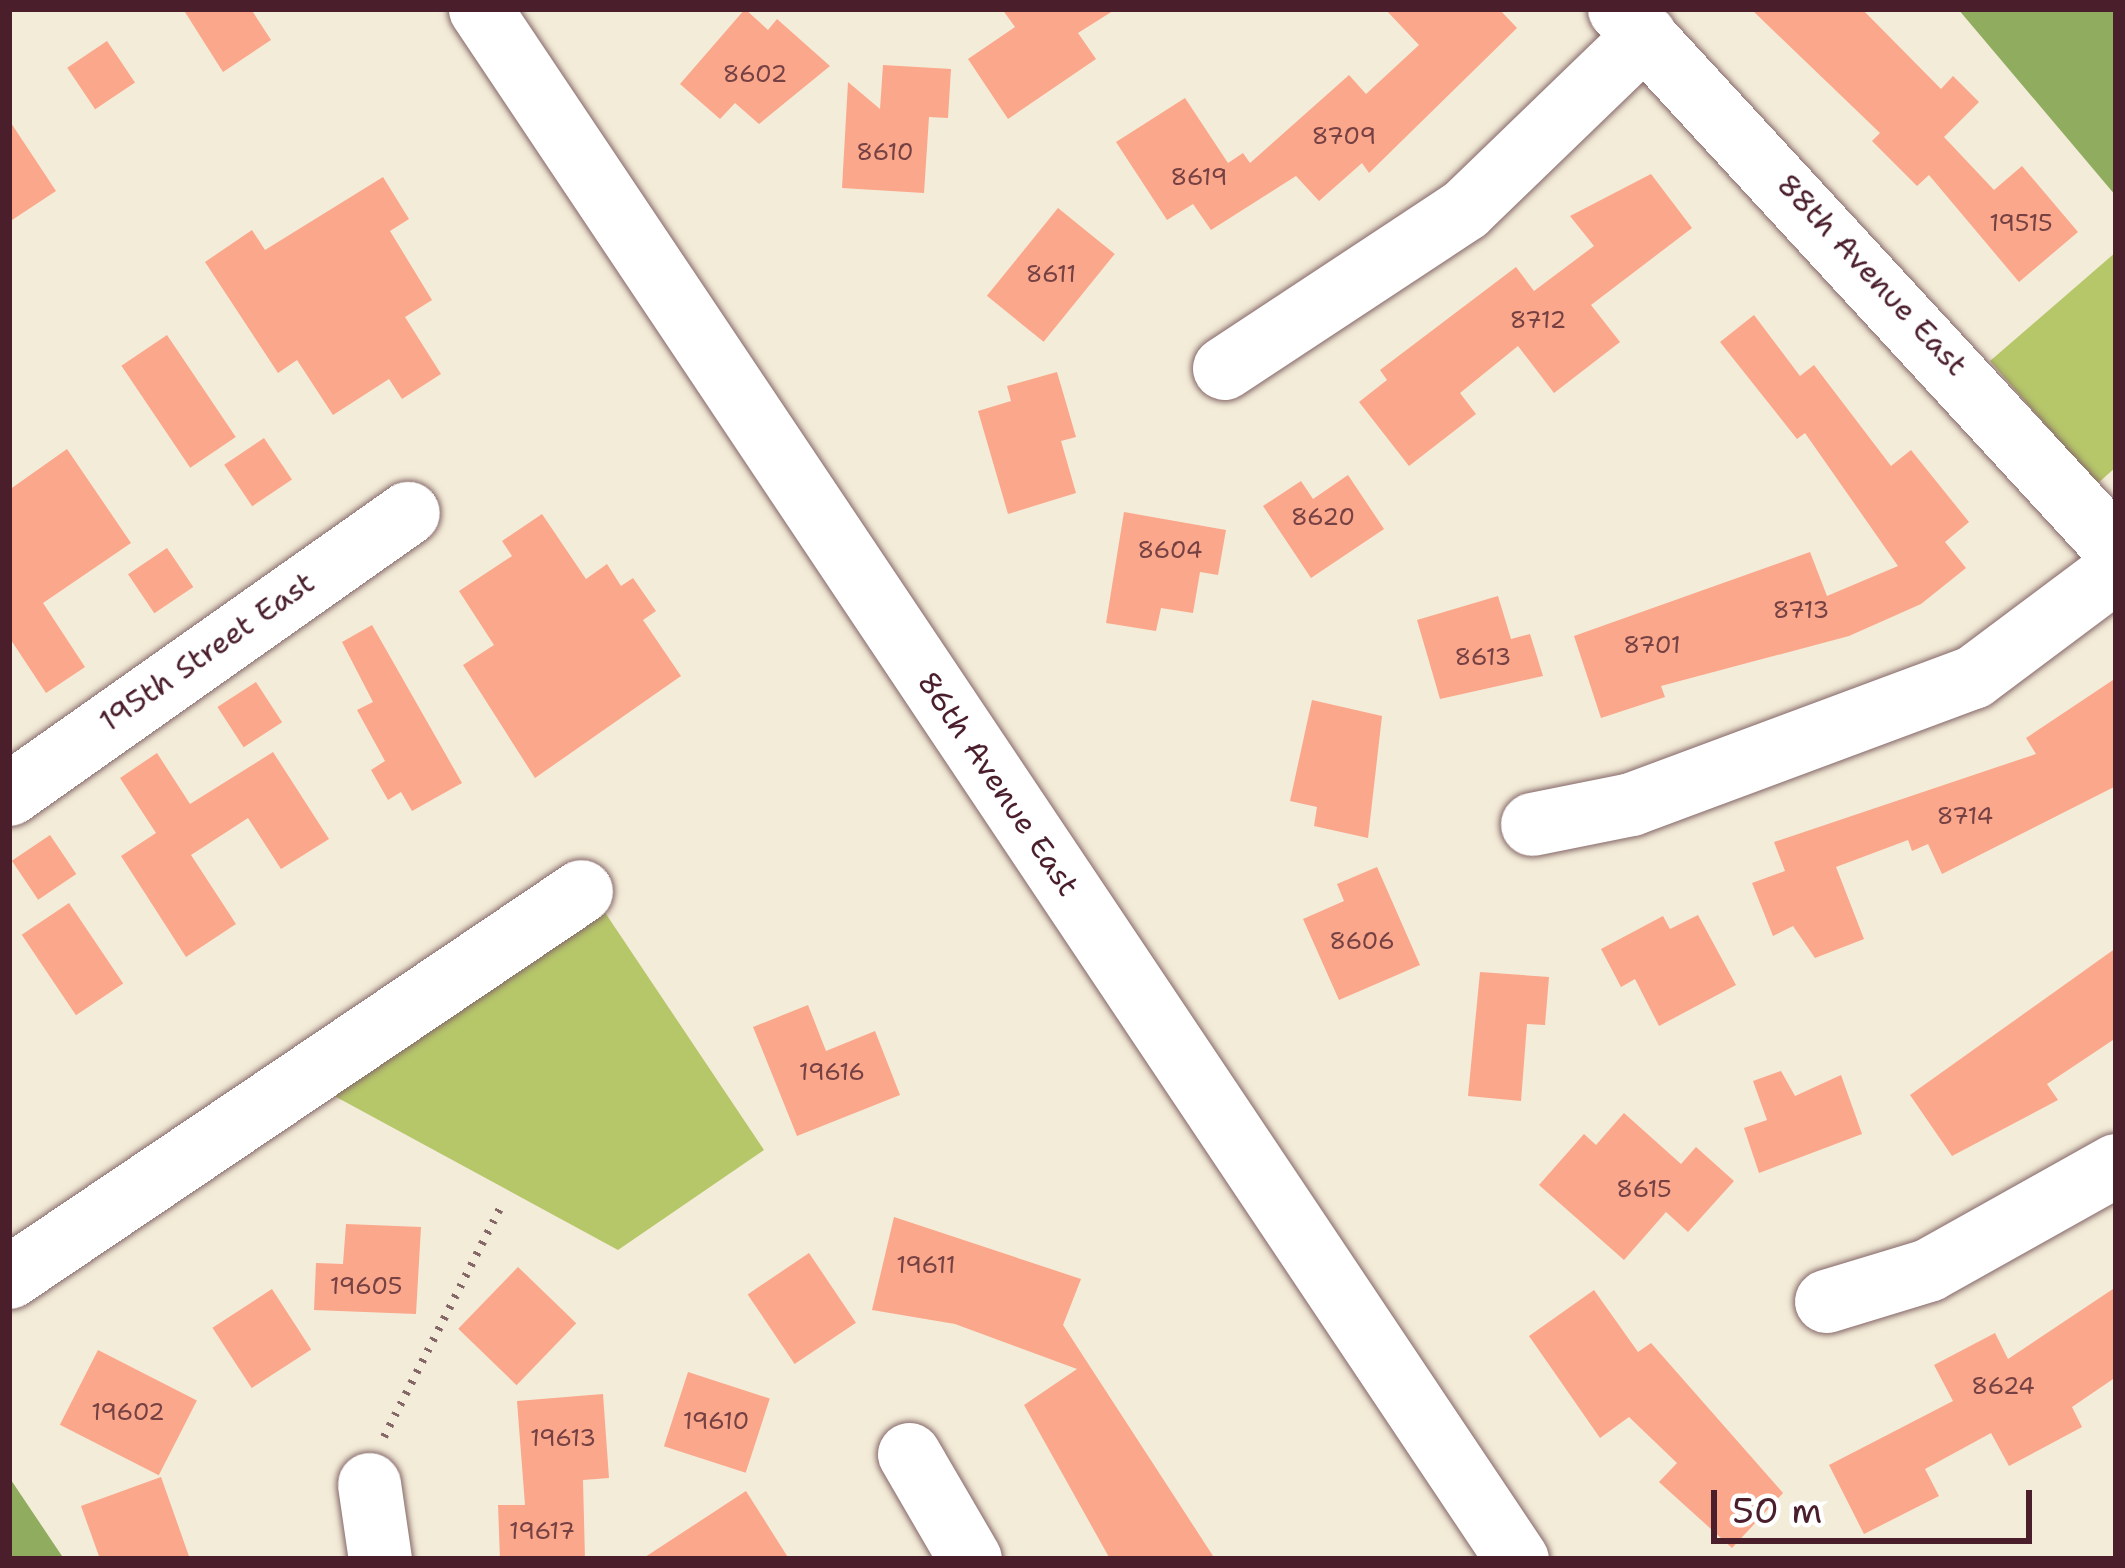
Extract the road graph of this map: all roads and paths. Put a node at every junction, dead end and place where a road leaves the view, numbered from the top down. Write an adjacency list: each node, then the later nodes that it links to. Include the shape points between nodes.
1 (480, 9): 18 (street, 86th Avenue East)
2 (1632, 22): 3 (street, via 1466,209); 5 (street, 88th Avenue East)
3 (1224, 368)
4 (408, 513): 7 (street, 195th Street East)
5 (2116, 549)
6 (2116, 570): 8 (street, via 1973,677 1821,740)
7 (9, 794)
8 (1532, 824)
9 (580, 891): 12 (street)
10 (2116, 1165): 13 (street, via 1928,1270)
11 (502, 1204): 15 (path, via 397,1395)
12 (9, 1277)
13 (1826, 1300)
14 (909, 1454): 17 (street)
15 (369, 1484): 16 (street)
16 (380, 1559)
17 (970, 1559)
18 (1517, 1559)

